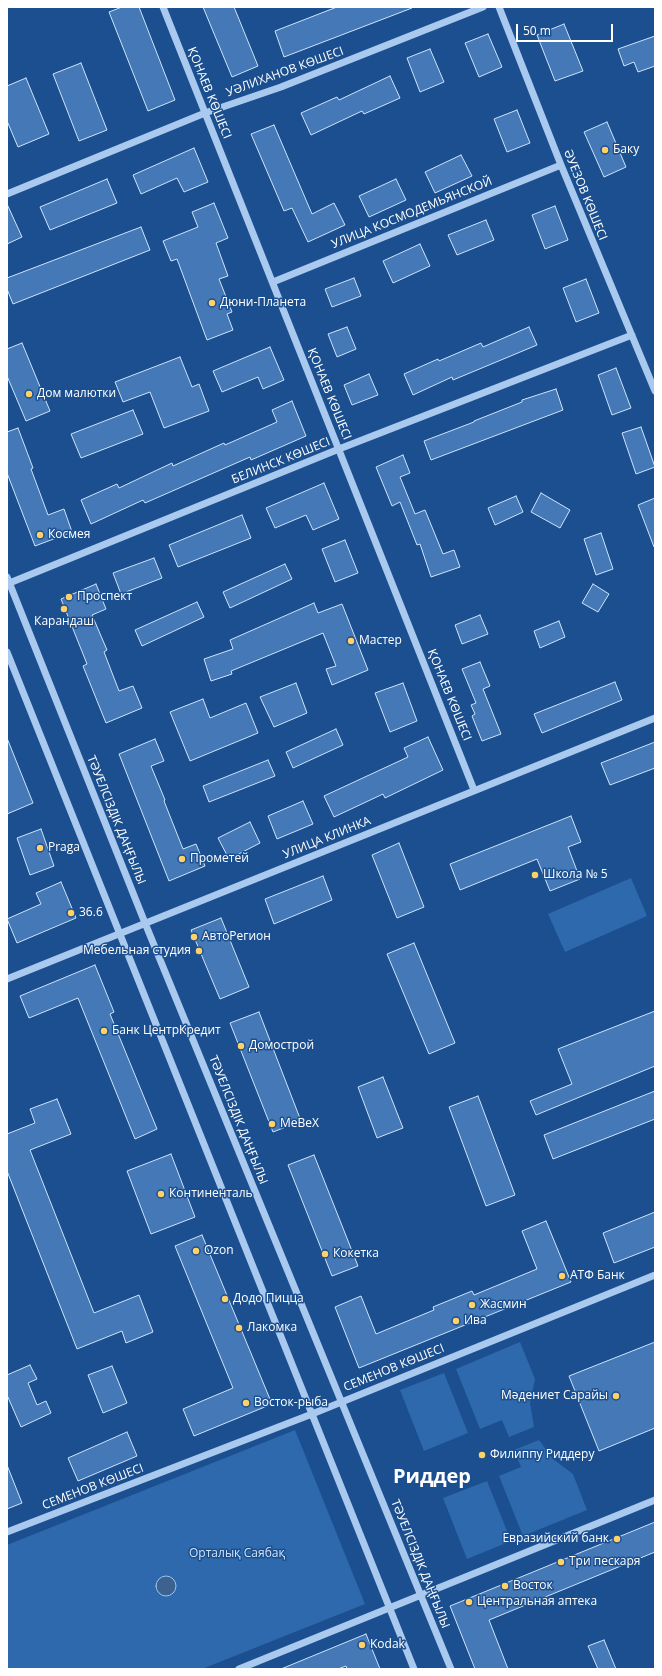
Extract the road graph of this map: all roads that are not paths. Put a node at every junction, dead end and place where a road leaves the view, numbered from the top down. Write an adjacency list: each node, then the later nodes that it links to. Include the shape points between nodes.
1 (163, 7): 4 (street, ҚОНАЕВ КӨШЕСІ)
2 (483, 7): 4 (street, УӘЛИХАНОВ КӨШЕСІ, via 282,87)
3 (498, 7): 5 (street, ӘУЕЗОВ КӨШЕСІ)
4 (205, 113): 6 (street, УӘЛИХАНОВ КӨШЕСІ); 7 (street, ҚОНАЕВ КӨШЕСІ)
5 (561, 165): 7 (street, УЛИЦА КОСМОДЕМЬЯНСКОЙ); 8 (street, ӘУЕЗОВ КӨШЕСІ)
6 (7, 194)
7 (272, 282): 10 (street, ҚОНАЕВ КӨШЕСІ)
8 (632, 335): 9 (street, ӘУЕЗОВ КӨШЕСІ); 10 (street, БЕЛИНСК КӨШЕСІ)
9 (655, 391)
10 (339, 449): 11 (street, БЕЛИНСК КӨШЕСІ); 14 (street, ҚОНАЕВ КӨШЕСІ)
11 (8, 581): 15 (street, ТӘУЕЛСІЗДІК ДАҢҒЫЛЫ)
12 (7, 652): 16 (street)
13 (655, 718): 14 (street, УЛИЦА КЛИНКА)
14 (474, 790): 15 (street, УЛИЦА КЛИНКА)
15 (145, 923): 16 (street, УЛИЦА КЛИНКА); 19 (street, ТӘУЕЛСІЗДІК ДАҢҒЫЛЫ)
16 (119, 933): 17 (street, УЛИЦА КЛИНКА); 20 (street)
17 (7, 979)
18 (655, 1275): 19 (street, СЕМЕНОВ КӨШЕСІ)
19 (341, 1401): 20 (street, СЕМЕНОВ КӨШЕСІ); 23 (street, ТӘУЕЛСІЗДІК ДАҢҒЫЛЫ)
20 (312, 1414): 22 (street, СЕМЕНОВ КӨШЕСІ); 24 (street)
21 (655, 1500): 23 (street)
22 (7, 1532)
23 (422, 1595): 24 (street); 27 (street, ТӘУЕЛСІЗДІК ДАҢҒЫЛЫ)
24 (389, 1608): 25 (street); 26 (street)
25 (239, 1669)
26 (414, 1669)
27 (451, 1669)

